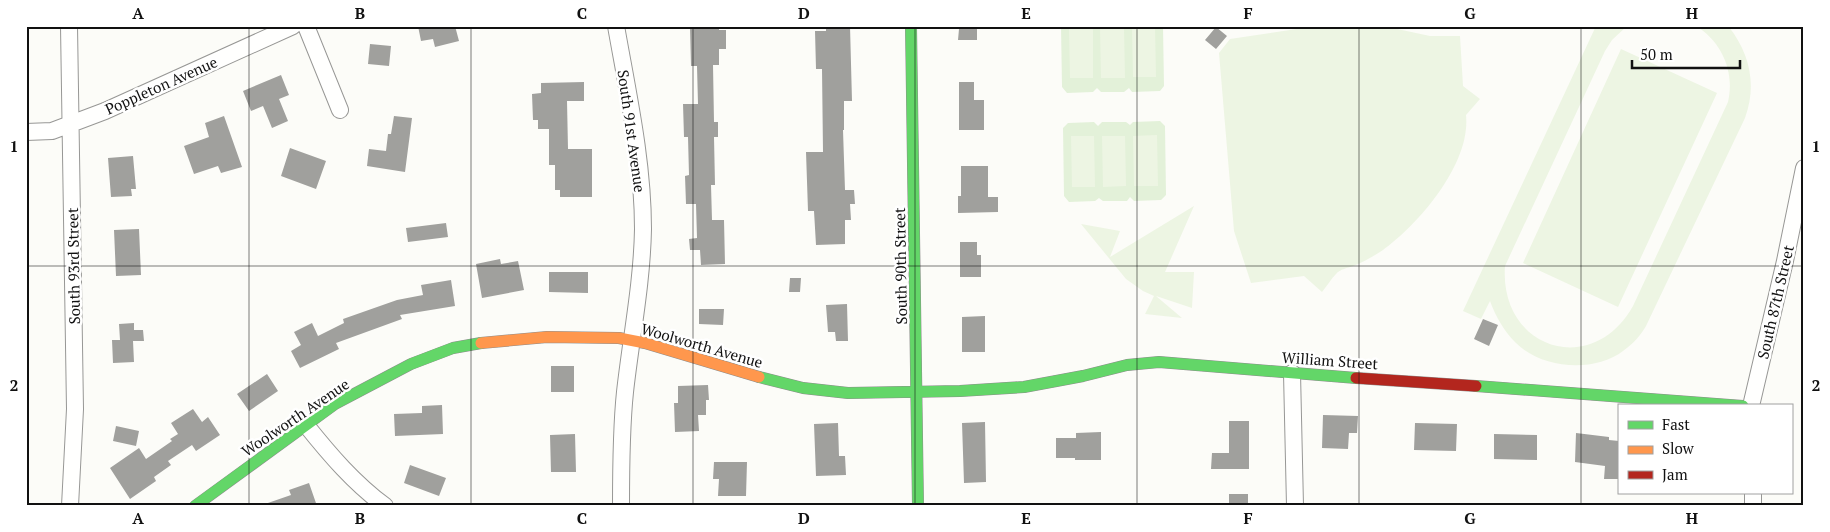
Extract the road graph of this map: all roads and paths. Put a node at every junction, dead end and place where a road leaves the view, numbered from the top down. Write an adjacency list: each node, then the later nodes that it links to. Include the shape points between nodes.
1 (69, 26): 7 (street, South 93rd Street)
2 (293, 26): 7 (street, Poppleton Avenue)
3 (306, 26): 6 (street)
4 (616, 26): 10 (street, South 91st Avenue, via 642,188 641,266)
5 (912, 26): 12 (street, South 90th Street)
6 (340, 110)
7 (70, 124): 8 (street, Poppleton Avenue, via 52,132); 16 (street, South 93rd Street, via 75,409)
8 (26, 132)
9 (1804, 168): 14 (street, South 87th Street)
10 (632, 340): 12 (street, Woolworth Avenue, via 803,388 848,393); 15 (street, Woolworth Avenue, via 548,337 453,348 374,383); 19 (street, South 91st Avenue, via 623,427)
11 (1292, 373): 12 (street, William Street, via 1150,362 1024,386); 13 (street, William Street); 21 (street)
12 (917, 392): 20 (street, South 90th Street)
13 (1716, 404)
14 (1751, 404)
15 (306, 425): 17 (street, Woolworth Avenue); 18 (street, via 355,482)
16 (70, 506)
17 (195, 506)
18 (385, 506)
19 (622, 506)
20 (918, 506)
21 (1295, 506)

